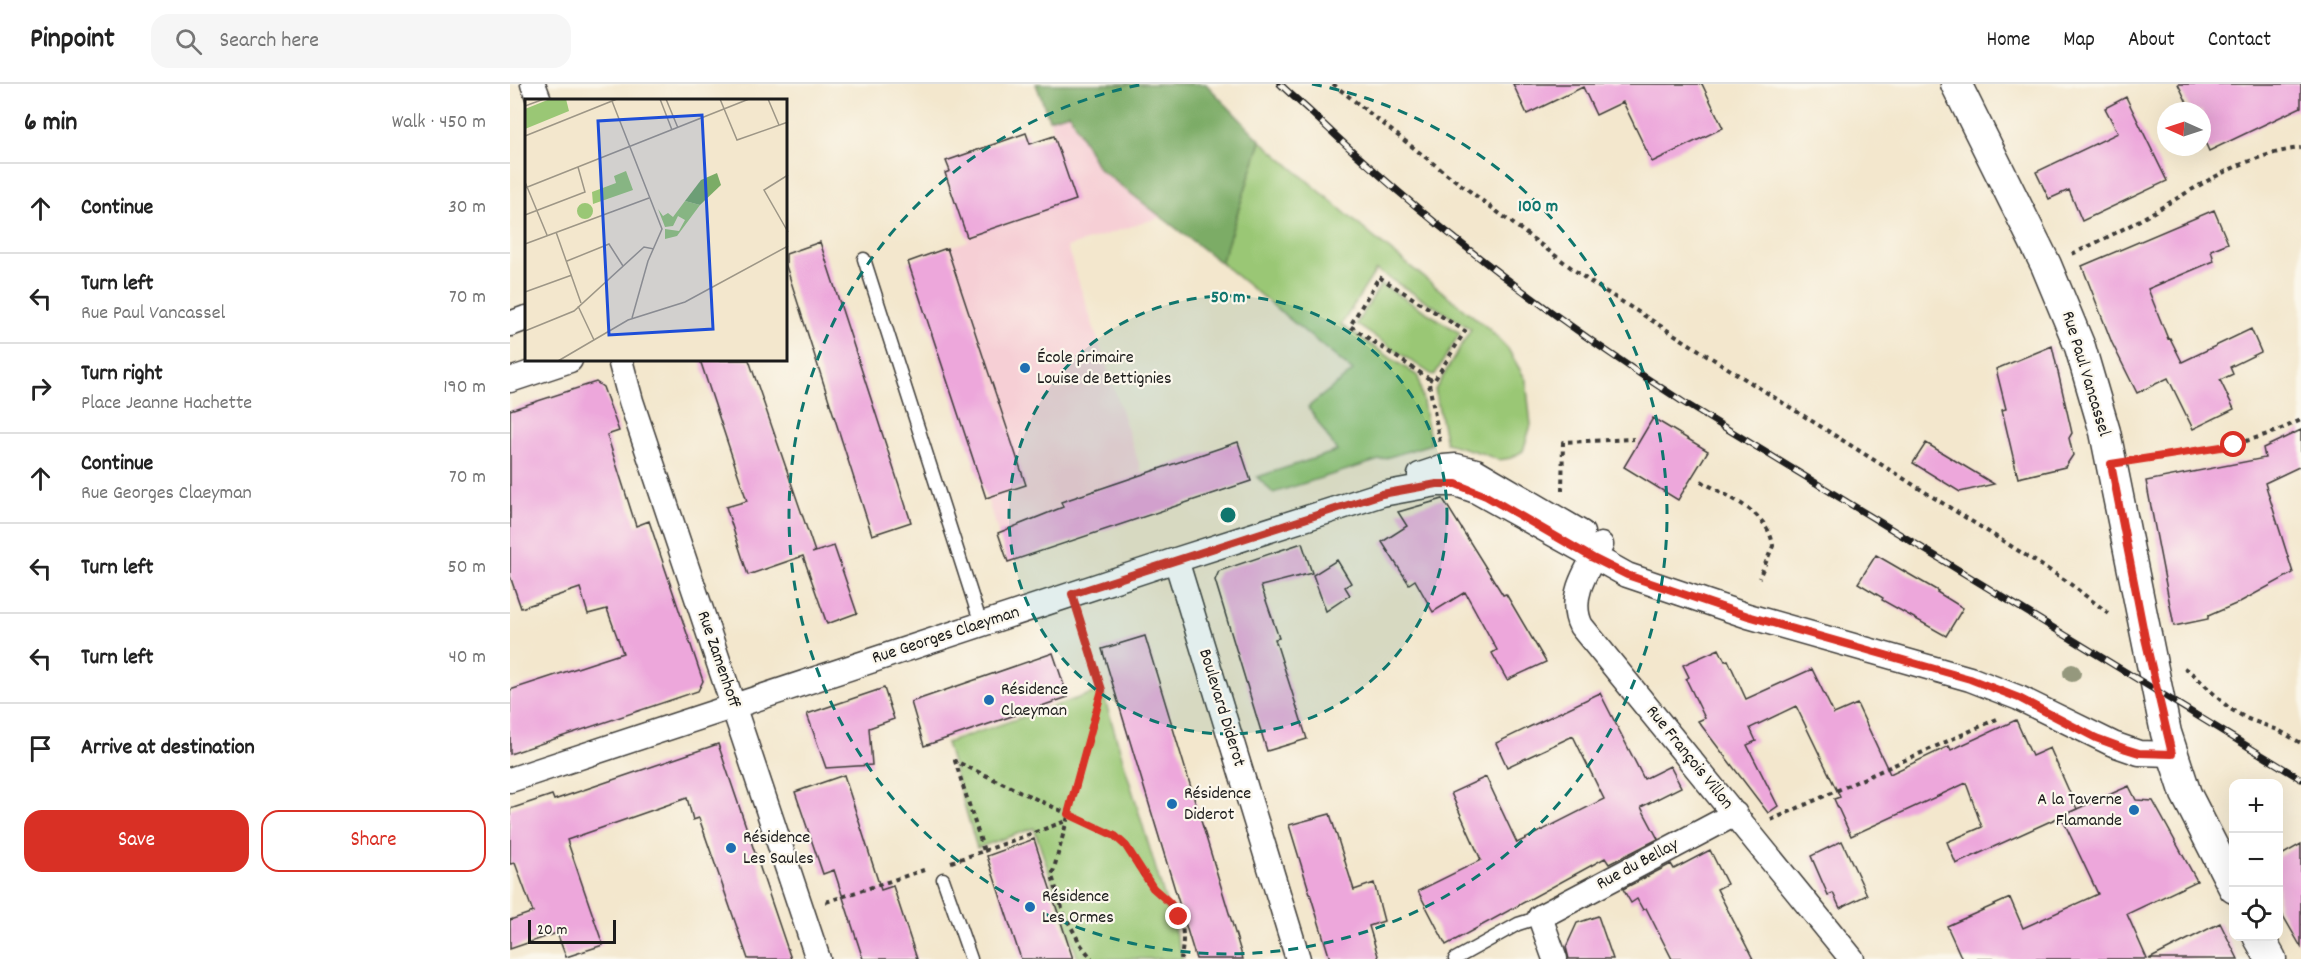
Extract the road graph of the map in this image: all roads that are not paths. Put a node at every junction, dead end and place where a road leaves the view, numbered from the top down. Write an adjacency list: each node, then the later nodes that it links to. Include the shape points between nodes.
1 (533, 84): 3 (street)
2 (1956, 84): 15 (street, Rue Paul Vancassel, via 2046,265 2086,367 2104,432)
3 (539, 99)
4 (864, 260): 13 (lane)
5 (525, 318): 6 (street)
6 (510, 324)
7 (564, 362): 9 (street)
8 (621, 362): 14 (street, Rue Zamenhoff)
9 (510, 380)
10 (1382, 494): 11 (street, via 1448,483 1467,487); 11 (street, via 1444,467 1466,467); 12 (street, Rue Georges Claeyman)
11 (1597, 551): 15 (street, via 1627,575 1758,619 1970,679 2139,753); 17 (street, Rue François Villon, via 1583,577 1576,617)
12 (1176, 560): 13 (street, Rue Georges Claeyman); 24 (street, Boulevard Diderot)
13 (981, 624): 14 (street, Rue Georges Claeyman)
14 (734, 706): 16 (street, Rue Georges Claeyman); 22 (street, Rue Zamenhoff)
15 (2172, 754): 19 (street, Rue Paul Vancassel, via 2194,812)
16 (510, 780)
17 (1742, 822): 20 (street, Rue du Bellay); 27 (street, Rue François Villon)
18 (943, 879): 23 (lane)
19 (2233, 887)
20 (1540, 917): 25 (lane, Rue du Bellay, via 1518,924); 26 (street)
21 (2261, 941): 28 (street)
22 (818, 959)
23 (971, 959)
24 (1298, 959)
25 (1455, 959)
26 (1555, 959)
27 (1852, 959)
28 (2271, 959)

